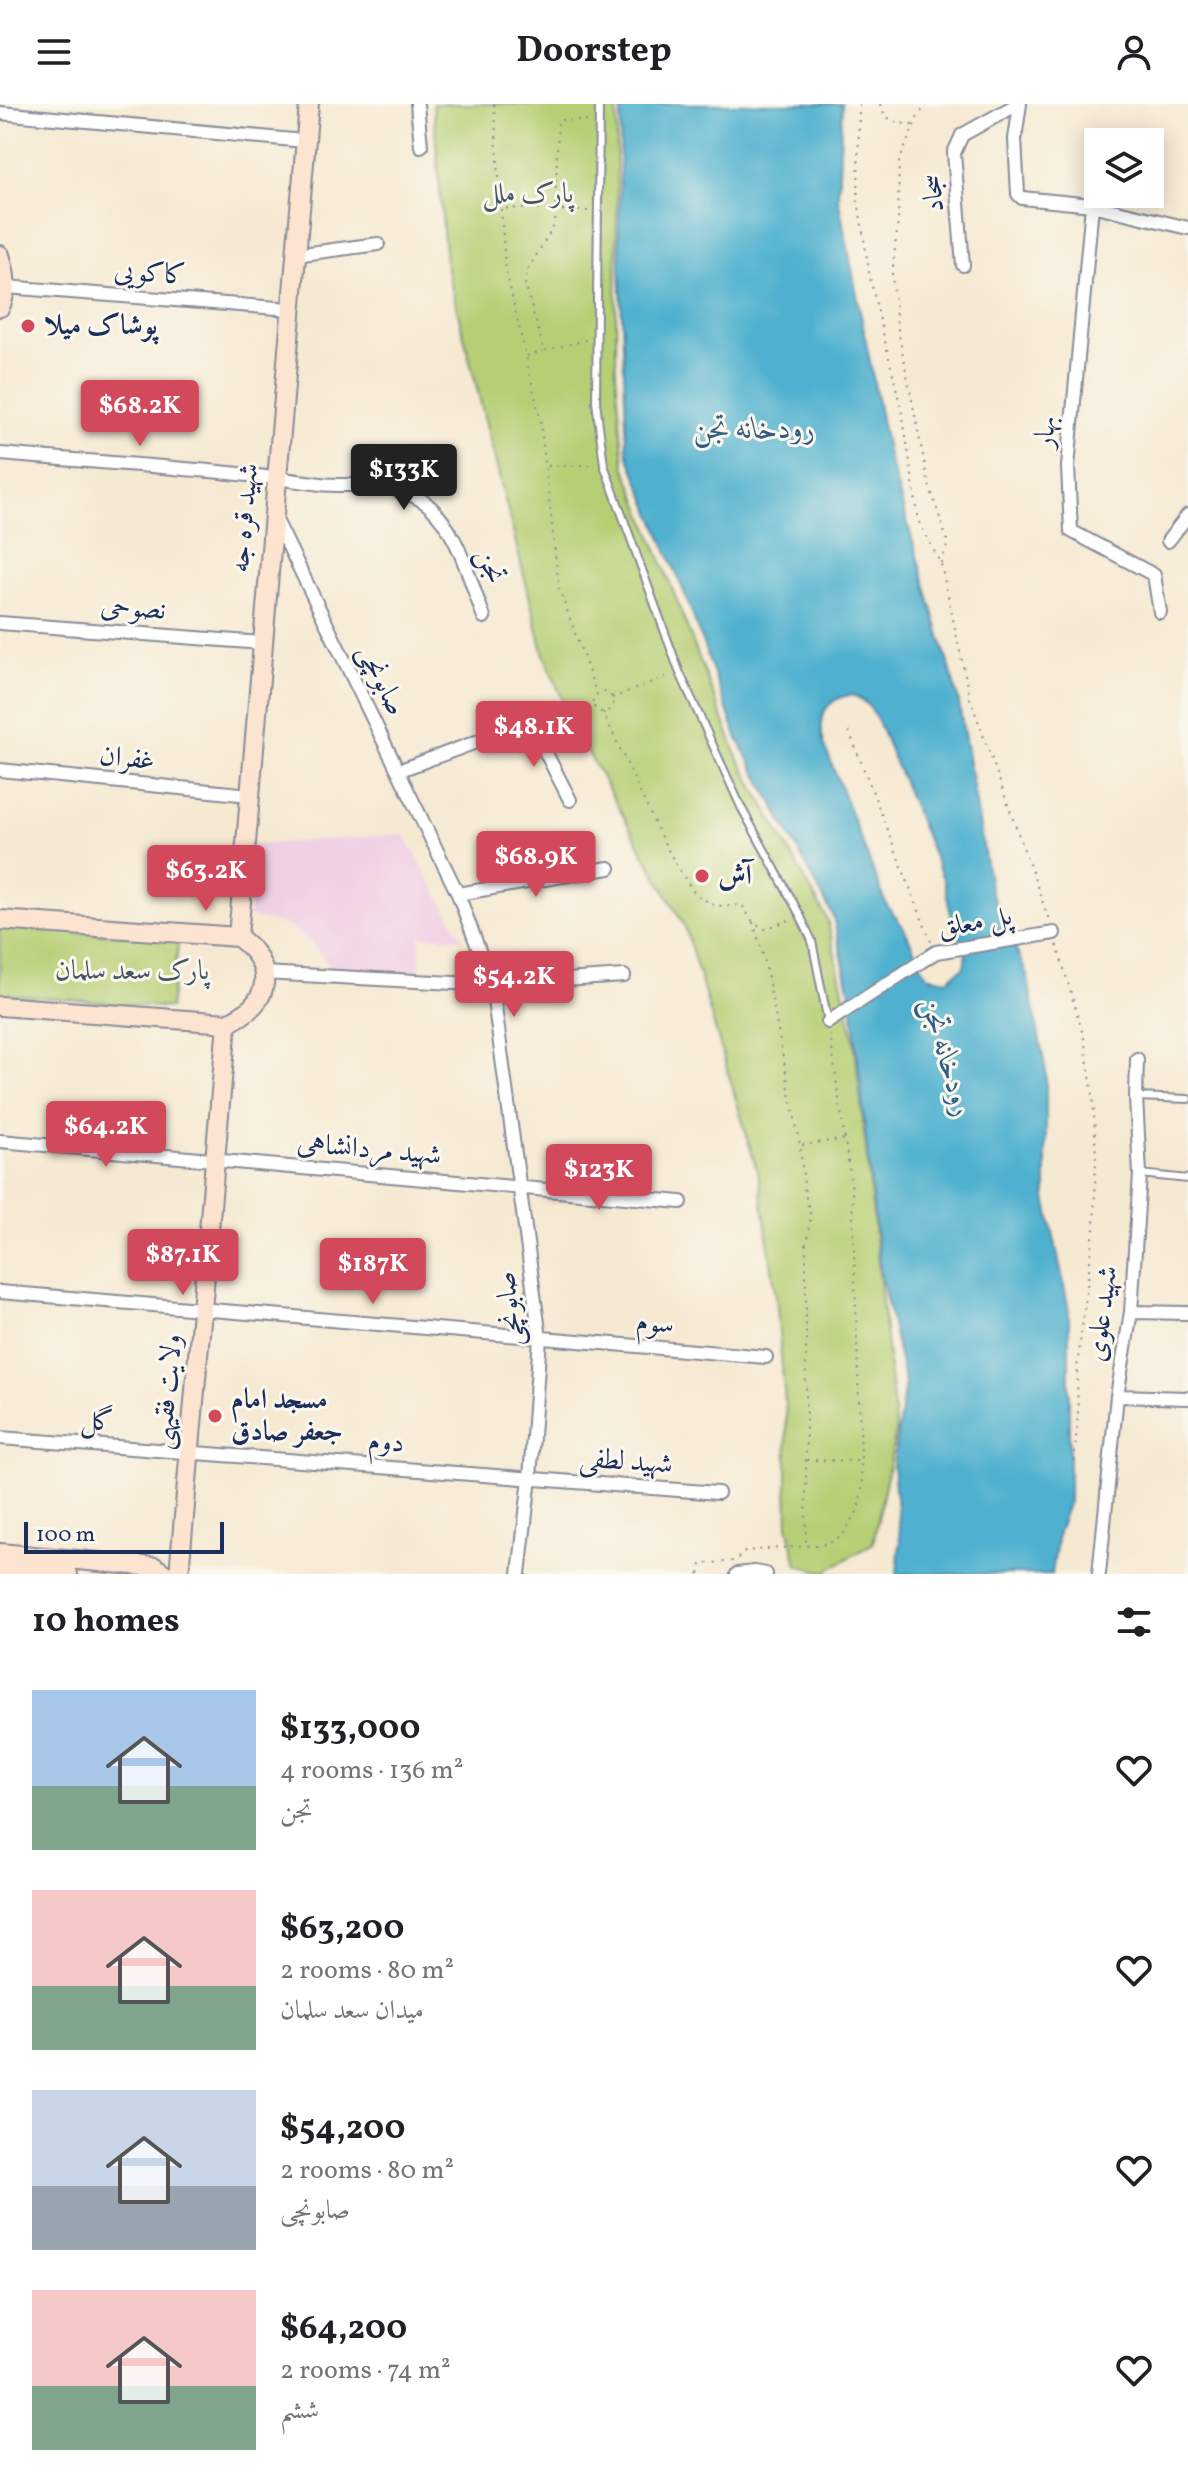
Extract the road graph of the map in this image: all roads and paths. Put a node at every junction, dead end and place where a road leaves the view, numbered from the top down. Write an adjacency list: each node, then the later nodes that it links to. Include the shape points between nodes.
1 (309, 104): 12 (street, شهید قره جه)
2 (417, 104): 13 (street)
3 (494, 104): 15 (path)
4 (599, 104): 10 (lane)
5 (859, 104): 38 (path, via 858,200 870,278 903,417 919,522)
6 (880, 104): 11 (path, via 892,121)
7 (927, 104): 11 (path)
8 (1019, 104): 14 (street, via 1018,194); 24 (street, سجاد, via 962,135 954,153)
9 (0, 113): 12 (street)
10 (600, 122): 18 (path, via 558,120); 19 (lane)
11 (914, 125): 38 (path, via 899,162 892,275 928,481 948,543)
12 (304, 141): 23 (street, شهید قره جه)
13 (421, 146)
14 (1084, 204)
15 (501, 208): 18 (path); 30 (path, via 505,266)
16 (1092, 208): 39 (street, بهار, via 1068,467 1071,531 1154,575)
17 (1105, 208): 20 (street)
18 (556, 210): 19 (path); 29 (path, via 555,224 527,271 525,284)
19 (600, 212): 28 (lane)
20 (1188, 228)
21 (378, 244): 23 (street)
22 (0, 255): 25 (street)
23 (295, 255): 27 (street, شهید قره جه)
24 (963, 265)
25 (6, 287): 26 (street); 27 (street, کاکویی)
26 (0, 307)
27 (290, 309): 34 (street, شهید قره جه)
28 (595, 338): 29 (path); 32 (lane)
29 (544, 351): 30 (path)
30 (527, 356): 33 (path)
31 (0, 454): 34 (street, تجن)
32 (604, 465): 33 (path); 43 (lane)
33 (547, 466): 44 (path, via 559,588)
34 (276, 478): 35 (street, شهید قره جه); 40 (street, تجن, via 393,488 422,501 450,532)
35 (273, 514): 42 (street, شهید قره جه); 49 (street, صابونچی)
36 (1188, 515): 37 (street)
37 (1168, 541)
38 (941, 564): 57 (path, via 970,698)
39 (1160, 612)
40 (484, 617)
41 (0, 623): 42 (street, نصوحی)
42 (262, 643): 50 (street, شهید قره جه)
43 (679, 671): 45 (path); 54 (lane, via 741,807)
44 (597, 695): 45 (path); 46 (path, via 595,707)
45 (612, 698): 46 (path, via 612,707)
46 (603, 712): 56 (path, via 659,833 695,894 715,906 742,905)
47 (849, 731): 59 (path)
48 (0, 770): 50 (street, غفران)
49 (398, 771): 51 (street, via 530,722); 53 (street, صابونچی)
50 (250, 795): 58 (street, شهید قره جه)
51 (570, 800)
52 (609, 868): 53 (street)
53 (458, 894): 62 (street, صابونچی)
54 (800, 915): 56 (path, via 765,929); 64 (lane, via 817,963)
55 (0, 920): 58 (street)
56 (753, 922): 71 (path)
57 (1054, 933): 59 (street, پل معلق); 89 (path, via 1084,1038 1096,1156)
58 (238, 937): 60 (street, via 253,948)
59 (936, 952): 64 (street, پل معلق)
60 (263, 973): 62 (street); 65 (street, via 258,1002)
61 (624, 976): 62 (street)
62 (492, 985): 75 (street, صابونچی)
63 (0, 1006): 65 (street)
64 (828, 1022): 69 (path)
65 (227, 1023): 72 (street, ولایت فقیهی)
66 (1137, 1059): 67 (street, شهید علوی)
67 (1136, 1097): 68 (lane); 73 (street, شهید علوی)
68 (1188, 1099)
69 (846, 1139): 71 (path); 88 (path)
70 (0, 1141): 72 (street, شهید مردانشاهی)
71 (800, 1145): 87 (path, via 811,1216 806,1244)
72 (215, 1161): 75 (street, شهید مردانشاهی); 78 (street, ولایت فقیهی)
73 (1140, 1174): 74 (lane); 79 (street, شهید علوی)
74 (1188, 1179)
75 (519, 1187): 76 (street, شهید مردانشاهی); 81 (street, صابونچی)
76 (681, 1202)
77 (0, 1292): 78 (street, سوم)
78 (203, 1309): 81 (street, سوم); 86 (street, ولایت فقیهی)
79 (1131, 1312): 80 (street); 83 (street, شهید علوی)
80 (1188, 1313)
81 (540, 1338): 82 (street, سوم); 90 (street, صابونچی)
82 (766, 1357)
83 (1117, 1396): 84 (street); 102 (street, شهید علوی)
84 (1188, 1398)
85 (0, 1438): 86 (street, گل)
86 (191, 1453): 90 (street, دوم); 97 (street, ولایت فقیهی)
87 (806, 1460): 88 (path); 92 (path)
88 (861, 1461): 92 (path, via 858,1510 843,1535 828,1544)
89 (1074, 1462)
90 (530, 1478): 91 (street, شهید لطفی); 98 (street, صابونچی)
91 (718, 1493)
92 (806, 1545): 99 (path, via 746,1551 734,1561 701,1564)
93 (0, 1553): 96 (street, via 155,1567)
94 (0, 1569): 95 (street)
95 (68, 1574)
96 (165, 1574)
97 (179, 1574)
98 (519, 1574)
99 (699, 1574)
100 (737, 1574): 101 (street)
101 (766, 1574)
102 (1099, 1574)

